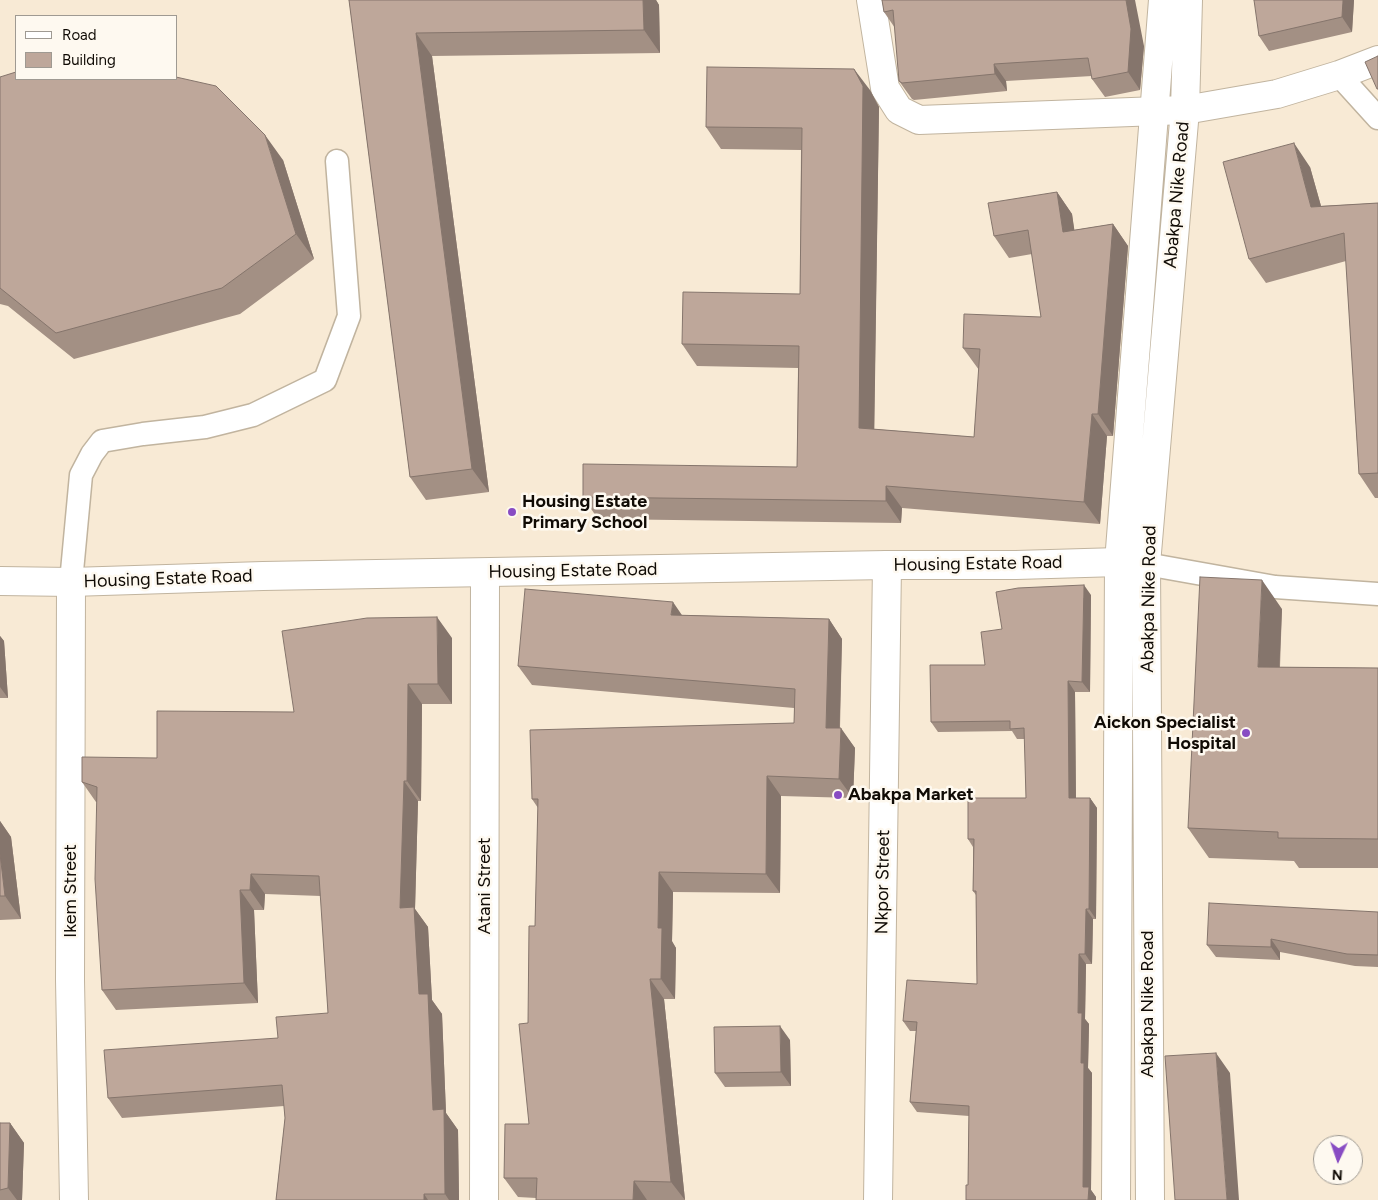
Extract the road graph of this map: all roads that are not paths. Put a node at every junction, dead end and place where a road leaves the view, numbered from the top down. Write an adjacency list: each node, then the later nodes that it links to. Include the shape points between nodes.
1 (872, 0): 7 (street, via 885,88 899,110 919,120)
2 (1163, 0): 7 (street, Abakpa Nike Road)
3 (1188, 0): 6 (street, Abakpa Nike Road)
4 (1378, 60): 5 (street)
5 (1339, 75): 6 (street, via 1277,94); 8 (lane)
6 (1185, 110): 7 (street); 11 (street, Abakpa Nike Road)
7 (1154, 111): 10 (street, Abakpa Nike Road)
8 (1378, 118)
9 (337, 161): 15 (lane, via 349,316 325,380 253,415 205,427 102,441 82,475)
10 (1119, 562): 11 (street, Housing Estate Road); 12 (street, Housing Estate Road); 20 (street, Abakpa Nike Road)
11 (1146, 564): 16 (lane, via 1275,587); 21 (street, Abakpa Nike Road)
12 (888, 565): 13 (street, Housing Estate Road); 19 (street, Nkpor Street)
13 (485, 573): 15 (street, Housing Estate Road); 18 (street, Atani Street)
14 (0, 581): 15 (street, Housing Estate Road)
15 (71, 582): 17 (street, Ikem Street, via 70,980)
16 (1378, 594)
17 (74, 1200)
18 (484, 1200)
19 (878, 1200)
20 (1116, 1200)
21 (1150, 1200)

